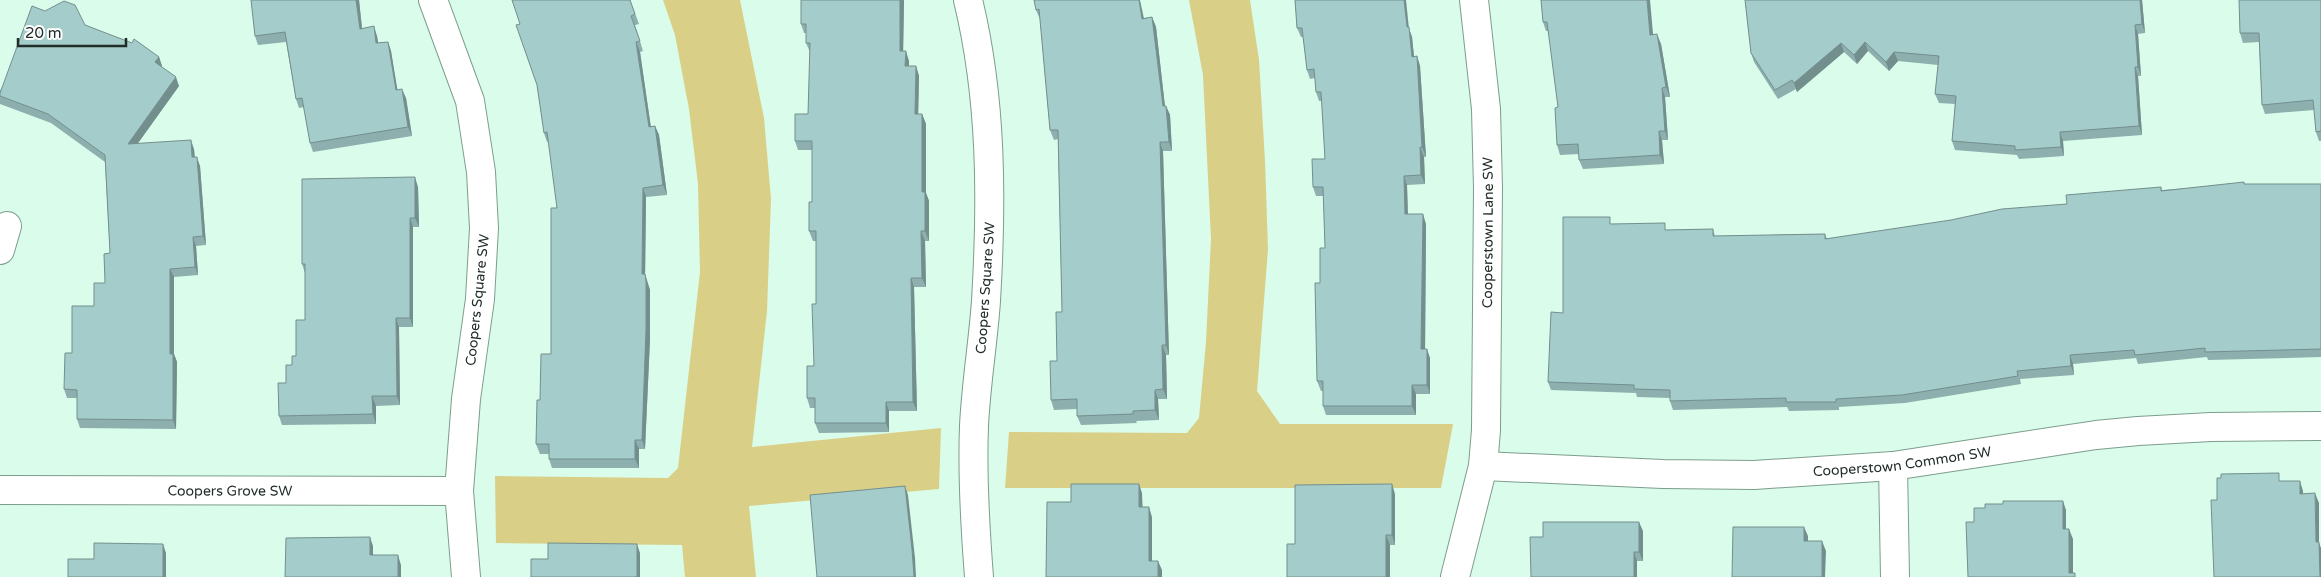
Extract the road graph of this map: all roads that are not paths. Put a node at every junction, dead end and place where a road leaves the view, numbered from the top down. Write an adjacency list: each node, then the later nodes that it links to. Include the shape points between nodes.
1 (433, 0): 8 (street, Coopers Square SW, via 470,101 481,172 484,228 480,299 466,399)
2 (968, 0): 10 (street, Coopers Square SW, via 989,129 986,302 974,424 974,512)
3 (1474, 0): 5 (street, Cooperstown Lane SW, via 1486,109 1488,188)
4 (2321, 426): 6 (street, Cooperstown Common SW, via 2211,427 2096,435)
5 (1483, 466): 6 (street, Cooperstown Common SW, via 1754,475); 11 (street, Cooperstown Lane SW)
6 (1894, 466): 12 (street)
7 (0, 490): 8 (street, Coopers Grove SW)
8 (459, 491): 9 (street, Coopers Square SW)
9 (466, 577)
10 (979, 577)
11 (1455, 577)
12 (1895, 577)

